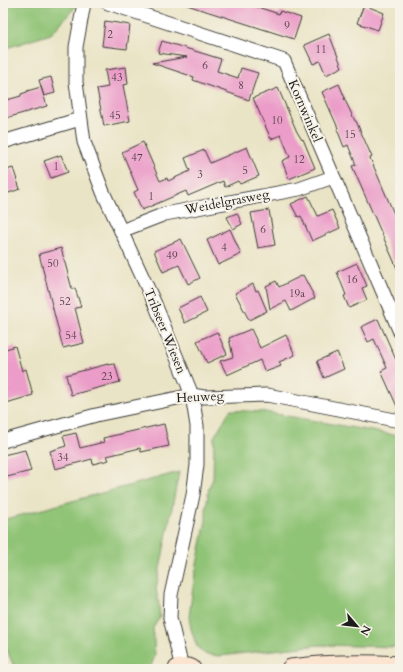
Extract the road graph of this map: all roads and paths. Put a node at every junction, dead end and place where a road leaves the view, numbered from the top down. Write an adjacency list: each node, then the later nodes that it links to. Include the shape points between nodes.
1 (84, 3): 3 (street, Tribseer Wiesen, via 76,47)
2 (108, 3): 5 (street, Kornwinkel, via 284,60)
3 (80, 119): 4 (street); 6 (street, Tribseer Wiesen, via 84,142)
4 (3, 142)
5 (333, 177): 6 (street, Weidelgrasweg, via 298,189 165,214); 7 (street, Kornwinkel)
6 (121, 231): 8 (street, Tribseer Wiesen, via 155,304)
7 (400, 332)
8 (192, 395): 9 (street, Heuweg, via 267,395); 10 (street, Heuweg, via 96,415); 12 (street, Tribseer Wiesen, via 197,426 197,465 187,526 171,595 170,618)
9 (400, 421)
10 (3, 441)
11 (400, 666): 13 (main road, via 346,665)
12 (184, 669)
13 (291, 669)

